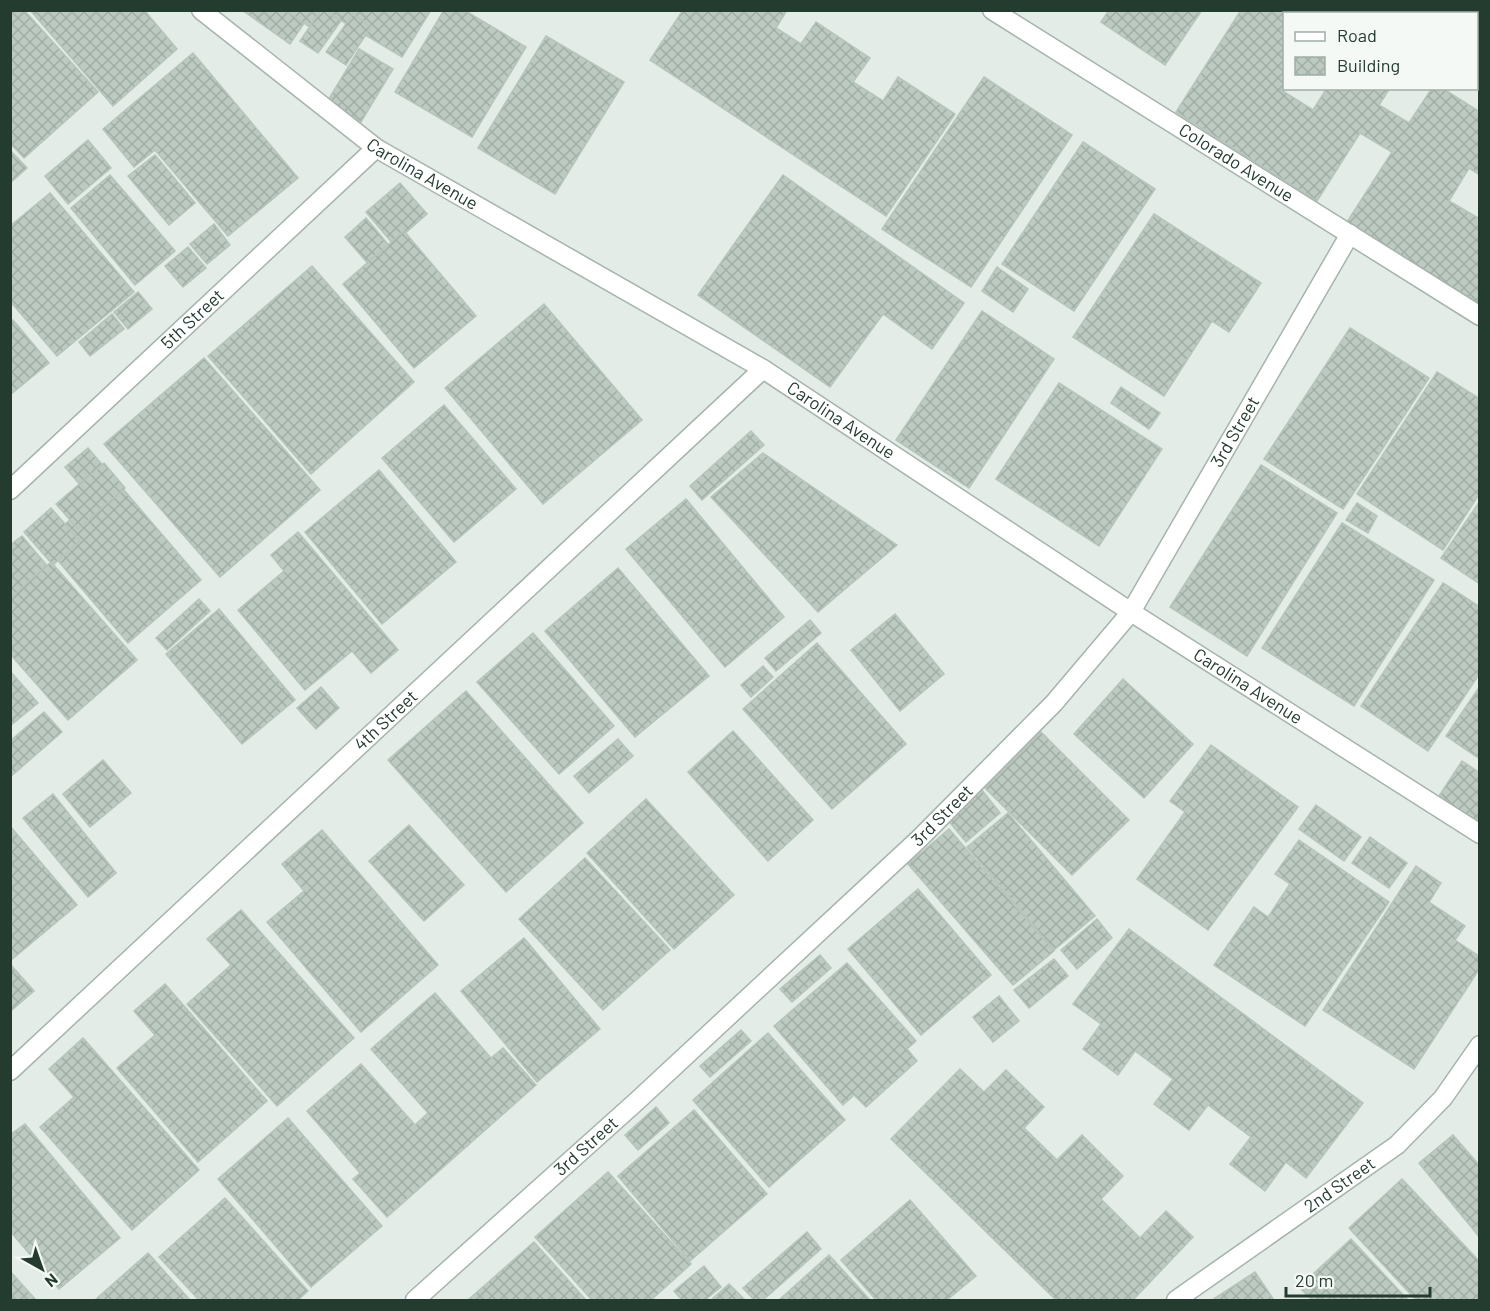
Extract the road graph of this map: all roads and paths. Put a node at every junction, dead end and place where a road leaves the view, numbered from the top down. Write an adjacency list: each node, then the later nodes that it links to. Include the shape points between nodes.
1 (201, 10): 3 (street, Carolina Avenue)
2 (992, 10): 4 (street, Colorado Avenue)
3 (376, 148): 6 (street, Carolina Avenue); 7 (street, 5th Street)
4 (1350, 234): 5 (street, Colorado Avenue); 8 (street, 3rd Street)
5 (1479, 316)
6 (763, 369): 8 (street, Carolina Avenue); 11 (street, 4th Street)
7 (10, 490)
8 (1131, 612): 9 (street, Carolina Avenue); 12 (street, 3rd Street, via 1054,703 919,839)
9 (1479, 834)
10 (1479, 1045): 13 (street, 2nd Street, via 1443,1098 1397,1145)
11 (10, 1071)
12 (415, 1300)
13 (1176, 1300)

